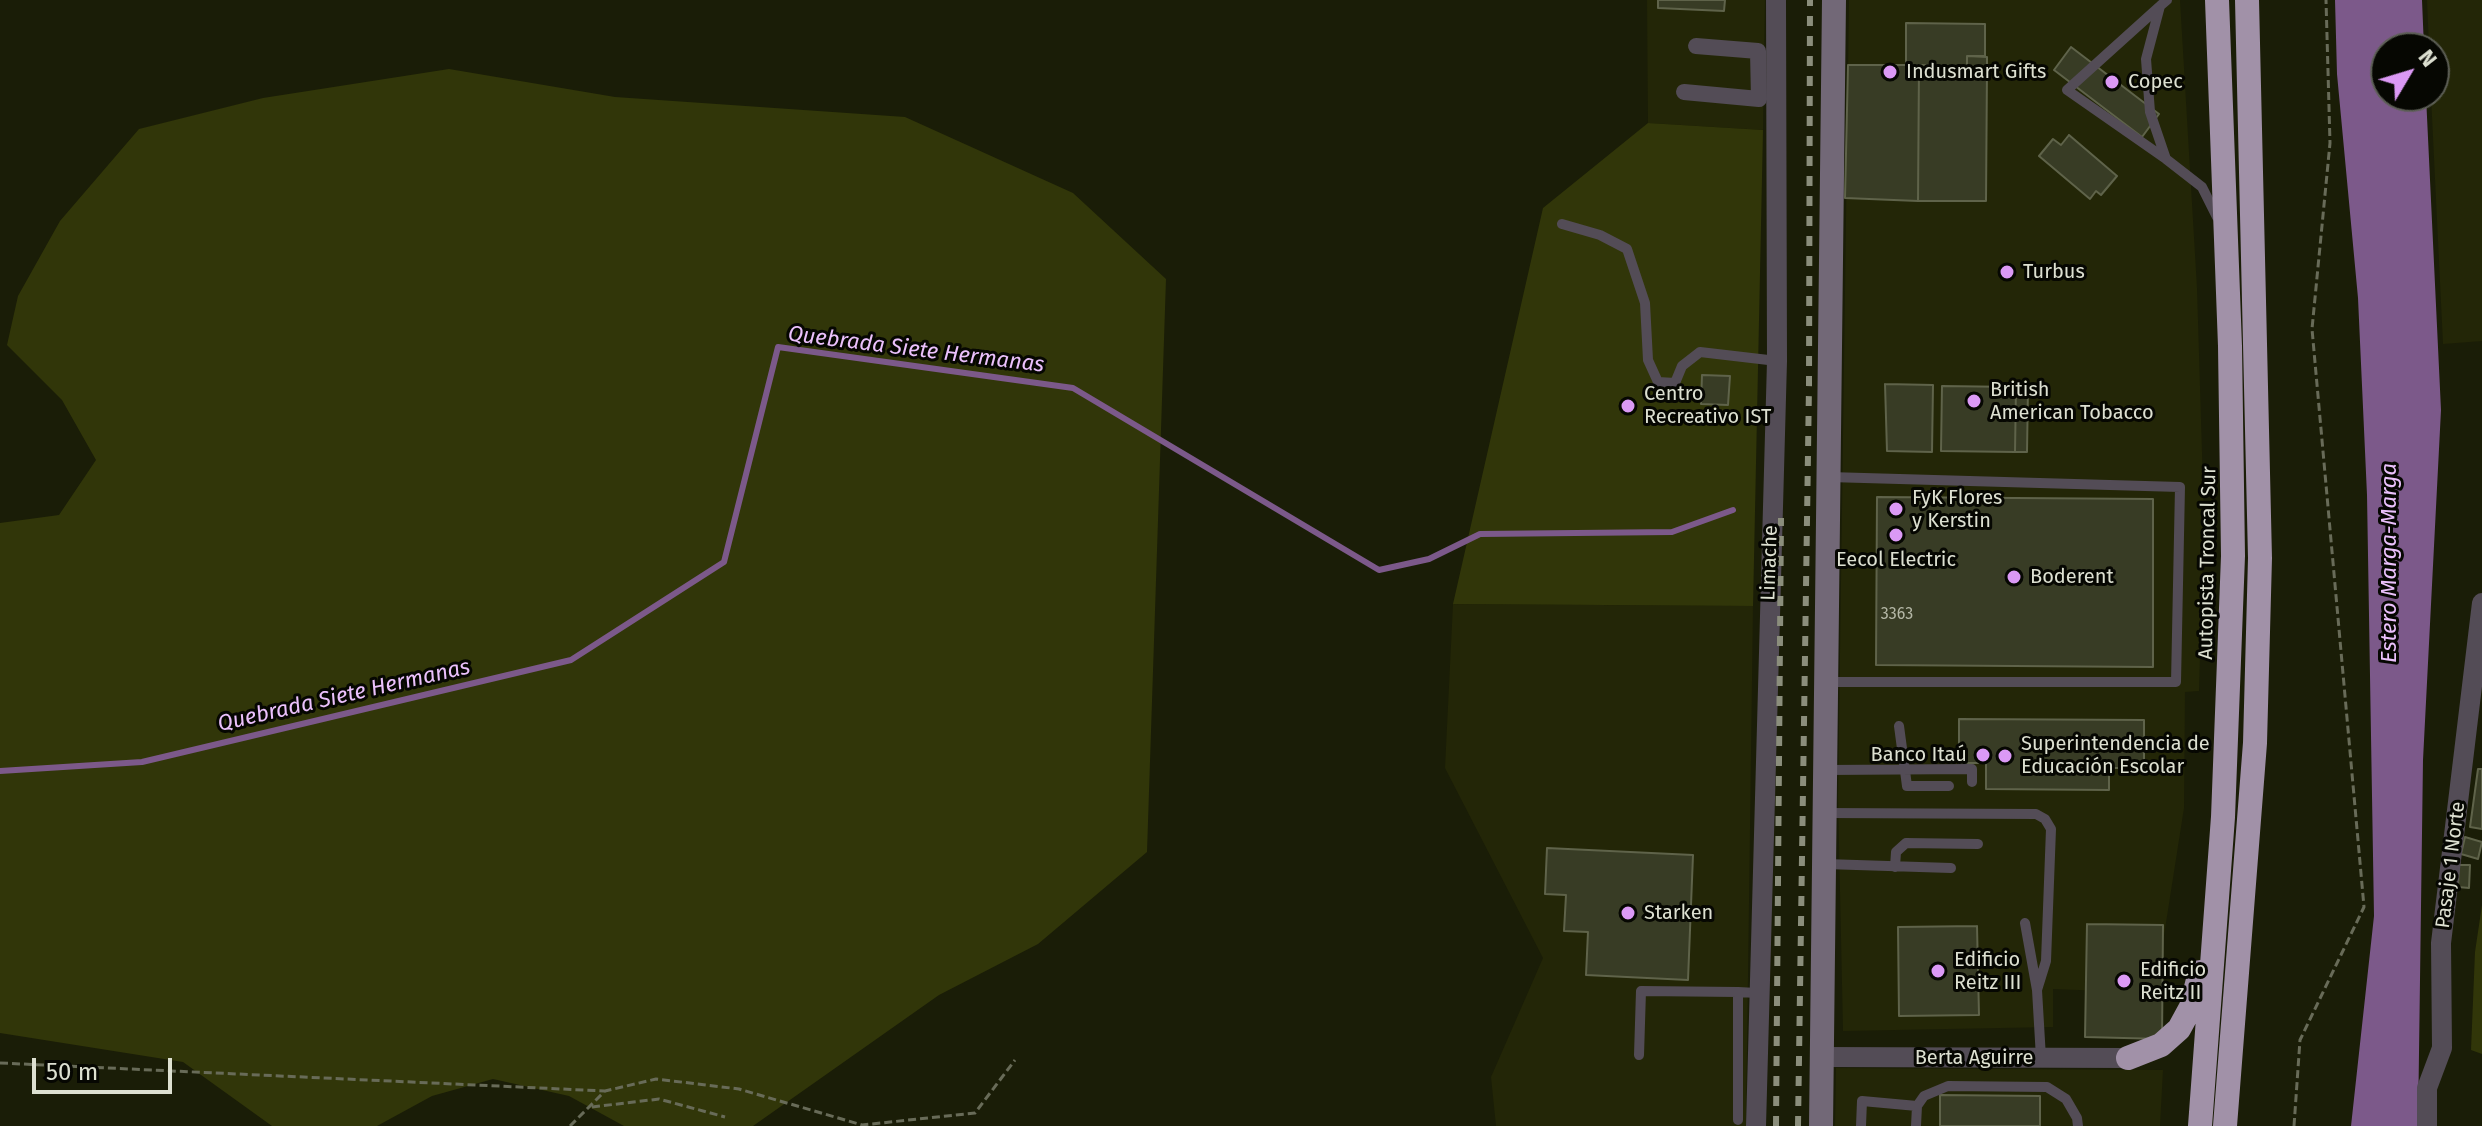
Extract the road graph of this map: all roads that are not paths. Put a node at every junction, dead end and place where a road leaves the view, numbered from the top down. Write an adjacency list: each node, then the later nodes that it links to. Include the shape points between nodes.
1 (1776, 0): 7 (street, Limache)
2 (1834, 0): 13 (main road)
3 (2217, 0): 11 (highway, Autopista Troncal Sur)
4 (2247, 0): 41 (highway, via 2260,558 2255,743)
5 (2164, 3): 9 (lane, via 2146,59 2150,112); 9 (lane, via 2067,90)
6 (1696, 46): 7 (street, via 1758,51)
7 (1768, 83): 8 (street, via 1759,99); 12 (street, Limache)
8 (1684, 92)
9 (2166, 159): 11 (lane, via 2202,187)
10 (1562, 224): 12 (lane, via 1627,249 1645,303 1648,360 1658,382 1675,383 1682,366 1700,352)
11 (2224, 241): 26 (highway, Autopista Troncal Sur, via 2233,556)
12 (1777, 361): 29 (street, Limache)
13 (1827, 477): 15 (main road); 15 (lane, via 2180,487 2176,682)
14 (2482, 603): 42 (street, Pasaje 1 Norte, via 2441,943 2442,1048 2427,1088)
15 (1825, 682): 17 (main road)
16 (1899, 726): 18 (lane)
17 (1824, 770): 18 (lane); 21 (main road)
18 (1903, 770): 19 (lane, via 1972,769); 20 (lane, via 1907,786)
19 (1972, 782)
20 (1949, 786)
21 (1823, 813): 23 (main road); 28 (lane, via 2036,814 2045,819 2051,829 2046,961)
22 (1978, 844): 24 (lane, via 1906,843 1896,852)
23 (1823, 864): 24 (lane); 31 (main road)
24 (1895, 867): 25 (lane)
25 (1951, 868)
26 (2216, 903): 33 (highway, via 2186,1018 2161,1045); 40 (highway, Autopista Troncal Sur)
27 (2025, 923): 28 (lane)
28 (2037, 990): 32 (lane)
29 (1748, 993): 30 (lane, via 1641,991); 35 (street, Limache)
30 (1639, 1055)
31 (1820, 1057): 32 (street, Berta Aguirre); 36 (main road)
32 (2041, 1058): 33 (street, Berta Aguirre)
33 (2128, 1058)
34 (1917, 1106): 37 (lane, via 1862,1101); 38 (lane); 39 (lane, via 1941,1087 2047,1087 2066,1099)
35 (1747, 1123)
36 (1821, 1126)
37 (1861, 1126)
38 (1916, 1126)
39 (2078, 1126)
40 (2200, 1126)
41 (2225, 1126)
42 (2427, 1126)

